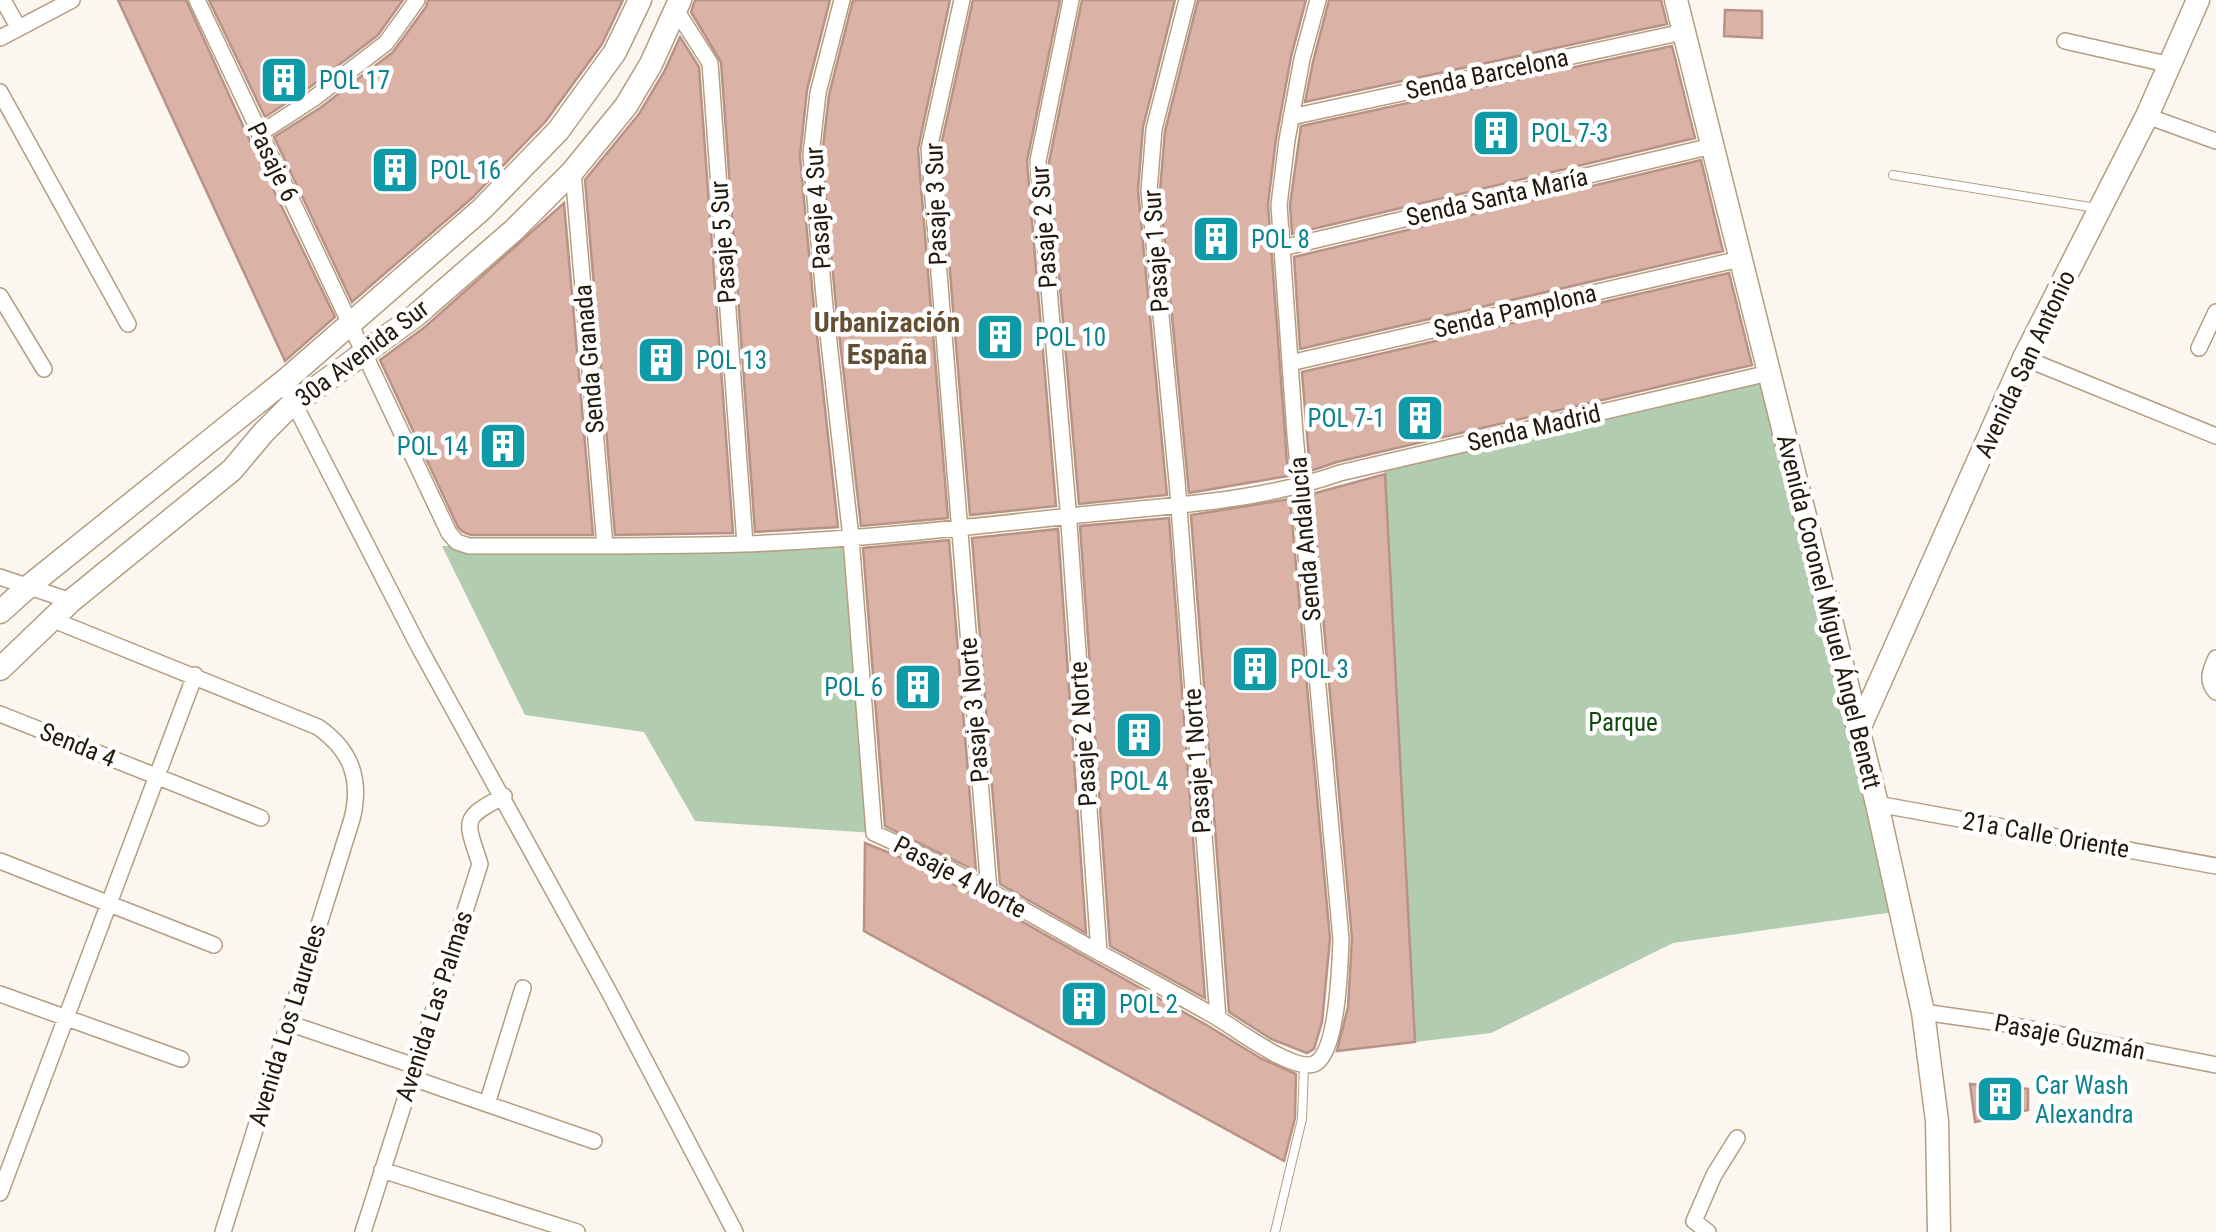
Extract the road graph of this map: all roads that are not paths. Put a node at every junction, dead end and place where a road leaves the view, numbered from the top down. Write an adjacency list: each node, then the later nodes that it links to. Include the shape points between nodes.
1 (4, 0): 14 (street)
2 (72, 0): 14 (street)
3 (197, 0): 24 (street, Pasaje 6)
4 (417, 0): 24 (street, via 386,43)
5 (640, 0): 20 (street, 30a Avenida Sur)
6 (842, 0): 49 (street, Pasaje 4 Sur, via 818,93 812,155)
7 (962, 0): 48 (street, Pasaje 3 Sur, via 929,149)
8 (1071, 0): 47 (street, Pasaje 2 Sur, via 1038,160)
9 (1187, 0): 46 (street, Pasaje 1 Sur, via 1154,129 1149,191)
10 (1318, 0): 22 (street, Senda Andalucía)
11 (1676, 0): 15 (street, Avenida Coronel Miguel Ángel Benett)
12 (2198, 0): 18 (street, Avenida San Antonio)
13 (678, 5): 23 (street, 30a Avenida Sur, via 651,64); 50 (street, Pasaje 5 Sur, via 710,62)
14 (18, 27): 16 (street)
15 (1683, 32): 22 (street, Senda Barcelona); 26 (street, Avenida Coronel Miguel Ángel Benett)
16 (0, 38)
17 (2064, 41): 18 (street)
18 (2172, 65): 21 (street, Avenida San Antonio)
19 (0, 92): 35 (street)
20 (582, 98): 23 (street); 34 (street, 30a Avenida Sur, via 482,209)
21 (2147, 116): 25 (street); 29 (street, Avenida San Antonio)
22 (1291, 117): 30 (street, Senda Andalucía, via 1279,205)
23 (612, 124): 27 (street, 30a Avenida Sur)
24 (259, 134): 34 (street, Pasaje 6)
25 (2216, 141)
26 (1712, 146): 30 (street, Senda Santa María); 31 (street, Avenida Coronel Miguel Ángel Benett)
27 (573, 172): 37 (street, 30a Avenida Sur, via 514,230); 51 (street, Senda Granada)
28 (1893, 176): 29 (lane)
29 (2100, 208): 38 (street, Avenida San Antonio)
30 (1282, 248): 39 (street, Senda Andalucía)
31 (1740, 259): 39 (street, Senda Pamplona); 41 (street, Avenida Coronel Miguel Ángel Benett)
32 (0, 296): 40 (street)
33 (2216, 312): 36 (street)
34 (350, 323): 37 (street, Pasaje 6); 42 (street, 30a Avenida Sur)
35 (128, 324)
36 (2199, 348)
37 (363, 354): 43 (street, 30a Avenida Sur); 51 (street, Pasaje 6, via 456,542)
38 (2024, 358): 44 (street); 62 (street, Avenida San Antonio)
39 (1290, 364): 45 (street, Senda Andalucía)
40 (44, 369)
41 (1769, 373): 45 (street, Senda Madrid); 62 (street, Avenida Coronel Miguel Ángel Benett)
42 (283, 382): 43 (street); 53 (street, 30a Avenida Sur)
43 (294, 404): 54 (street, 30a Avenida Sur, via 232,470); 64 (street)
44 (2216, 436)
45 (1300, 487): 46 (street, Senda Madrid); 80 (street, Senda Andalucía, via 1341,939 1330,1034 1317,1062)
46 (1178, 505): 47 (street, Senda Madrid); 77 (street, Pasaje 1 Norte)
47 (1068, 516): 48 (street, Senda Madrid); 72 (street, Pasaje 2 Norte)
48 (959, 529): 49 (street, Senda Madrid); 69 (street, Pasaje 3 Norte)
49 (851, 538): 50 (street, Senda Madrid); 69 (street, Pasaje 4 Norte, via 874,833)
50 (744, 544): 51 (street, Senda Madrid)
51 (604, 546)
52 (0, 577): 53 (street)
53 (29, 586): 54 (street); 55 (street, 30a Avenida Sur)
54 (71, 601): 56 (street, 30a Avenida Sur)
55 (0, 612)
56 (51, 619): 58 (street, 30a Avenida Sur); 59 (street, Avenida Los Laureles)
57 (2216, 658): 60 (street, via 2210,671)
58 (0, 669)
59 (195, 675): 63 (street); 78 (street, Avenida Los Laureles, via 318,726 334,738 355,777 352,819)
60 (2216, 692)
61 (0, 714): 63 (street, Senda 4)
62 (1858, 730): 65 (street, Avenida Coronel Miguel Ángel Benett)
63 (156, 776): 66 (street, Senda 4); 70 (street)
64 (504, 796): 82 (street, Avenida Las Palmas, via 470,817 480,864); 93 (street)
65 (1877, 804): 68 (street, 21a Calle Oriente); 75 (street, Avenida Coronel Miguel Ángel Benett)
66 (261, 818)
67 (0, 861): 70 (street)
68 (2216, 866)
69 (989, 891): 72 (street, Pasaje 4 Norte)
70 (109, 904): 71 (street); 76 (street)
71 (214, 946)
72 (1099, 952): 77 (street, Pasaje 4 Norte)
73 (523, 988): 83 (street)
74 (0, 994): 76 (street)
75 (1923, 1012): 81 (street, Pasaje Guzmán); 96 (street, Avenida Coronel Miguel Ángel Benett, via 1937,1121)
76 (66, 1017): 79 (street); 87 (street)
77 (1218, 1018): 80 (street, Pasaje 4 Norte)
78 (288, 1022): 82 (street); 90 (street, Avenida Los Laureles)
79 (180, 1059)
80 (1304, 1066): 94 (lane, via 1302,1118)
81 (2216, 1066)
82 (413, 1072): 83 (street); 88 (street, Avenida Las Palmas)
83 (487, 1104): 86 (street)
84 (0, 1138): 87 (street)
85 (1738, 1138): 95 (street, via 1694,1222)
86 (594, 1141)
87 (18, 1146): 89 (street)
88 (382, 1170): 91 (street, Avenida Las Palmas); 92 (street)
89 (0, 1193)
90 (223, 1232)
91 (363, 1232)
92 (577, 1232)
93 (735, 1232)
94 (1276, 1232)
95 (1708, 1232)
96 (1939, 1232)

